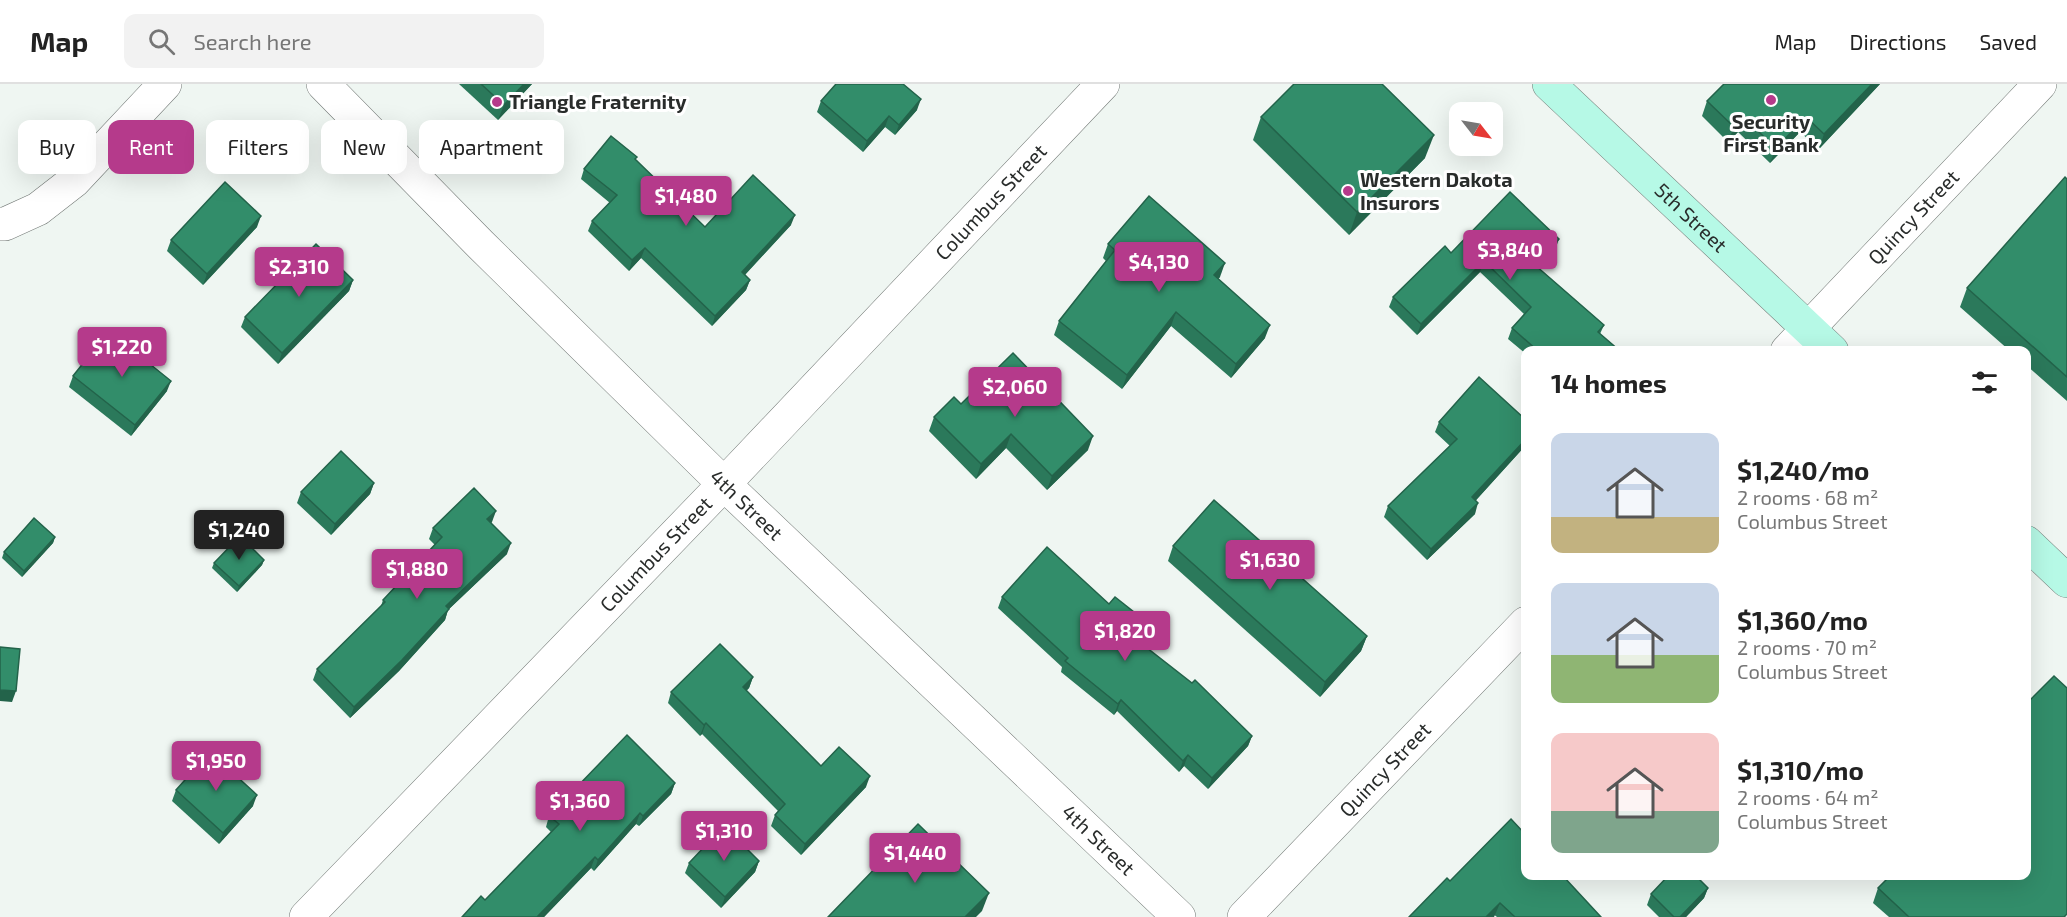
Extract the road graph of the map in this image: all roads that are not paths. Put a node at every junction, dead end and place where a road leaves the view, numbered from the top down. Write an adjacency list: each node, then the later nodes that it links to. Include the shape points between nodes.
1 (165, 84): 6 (street, via 74,181 38,209)
2 (323, 84): 9 (street, 4th Street)
3 (1103, 84): 9 (street, Columbus Street)
4 (1550, 84): 7 (main road, 5th Street)
5 (2040, 84): 7 (street, Quincy Street)
6 (2, 222)
7 (1798, 340): 8 (main road, 5th Street)
8 (1817, 346)
9 (724, 484): 13 (street, Columbus Street); 14 (street, 4th Street)
10 (2031, 547): 11 (main road)
11 (2067, 581)
12 (1521, 628): 15 (street, Quincy Street)
13 (306, 917)
14 (1179, 917)
15 (1244, 917)

